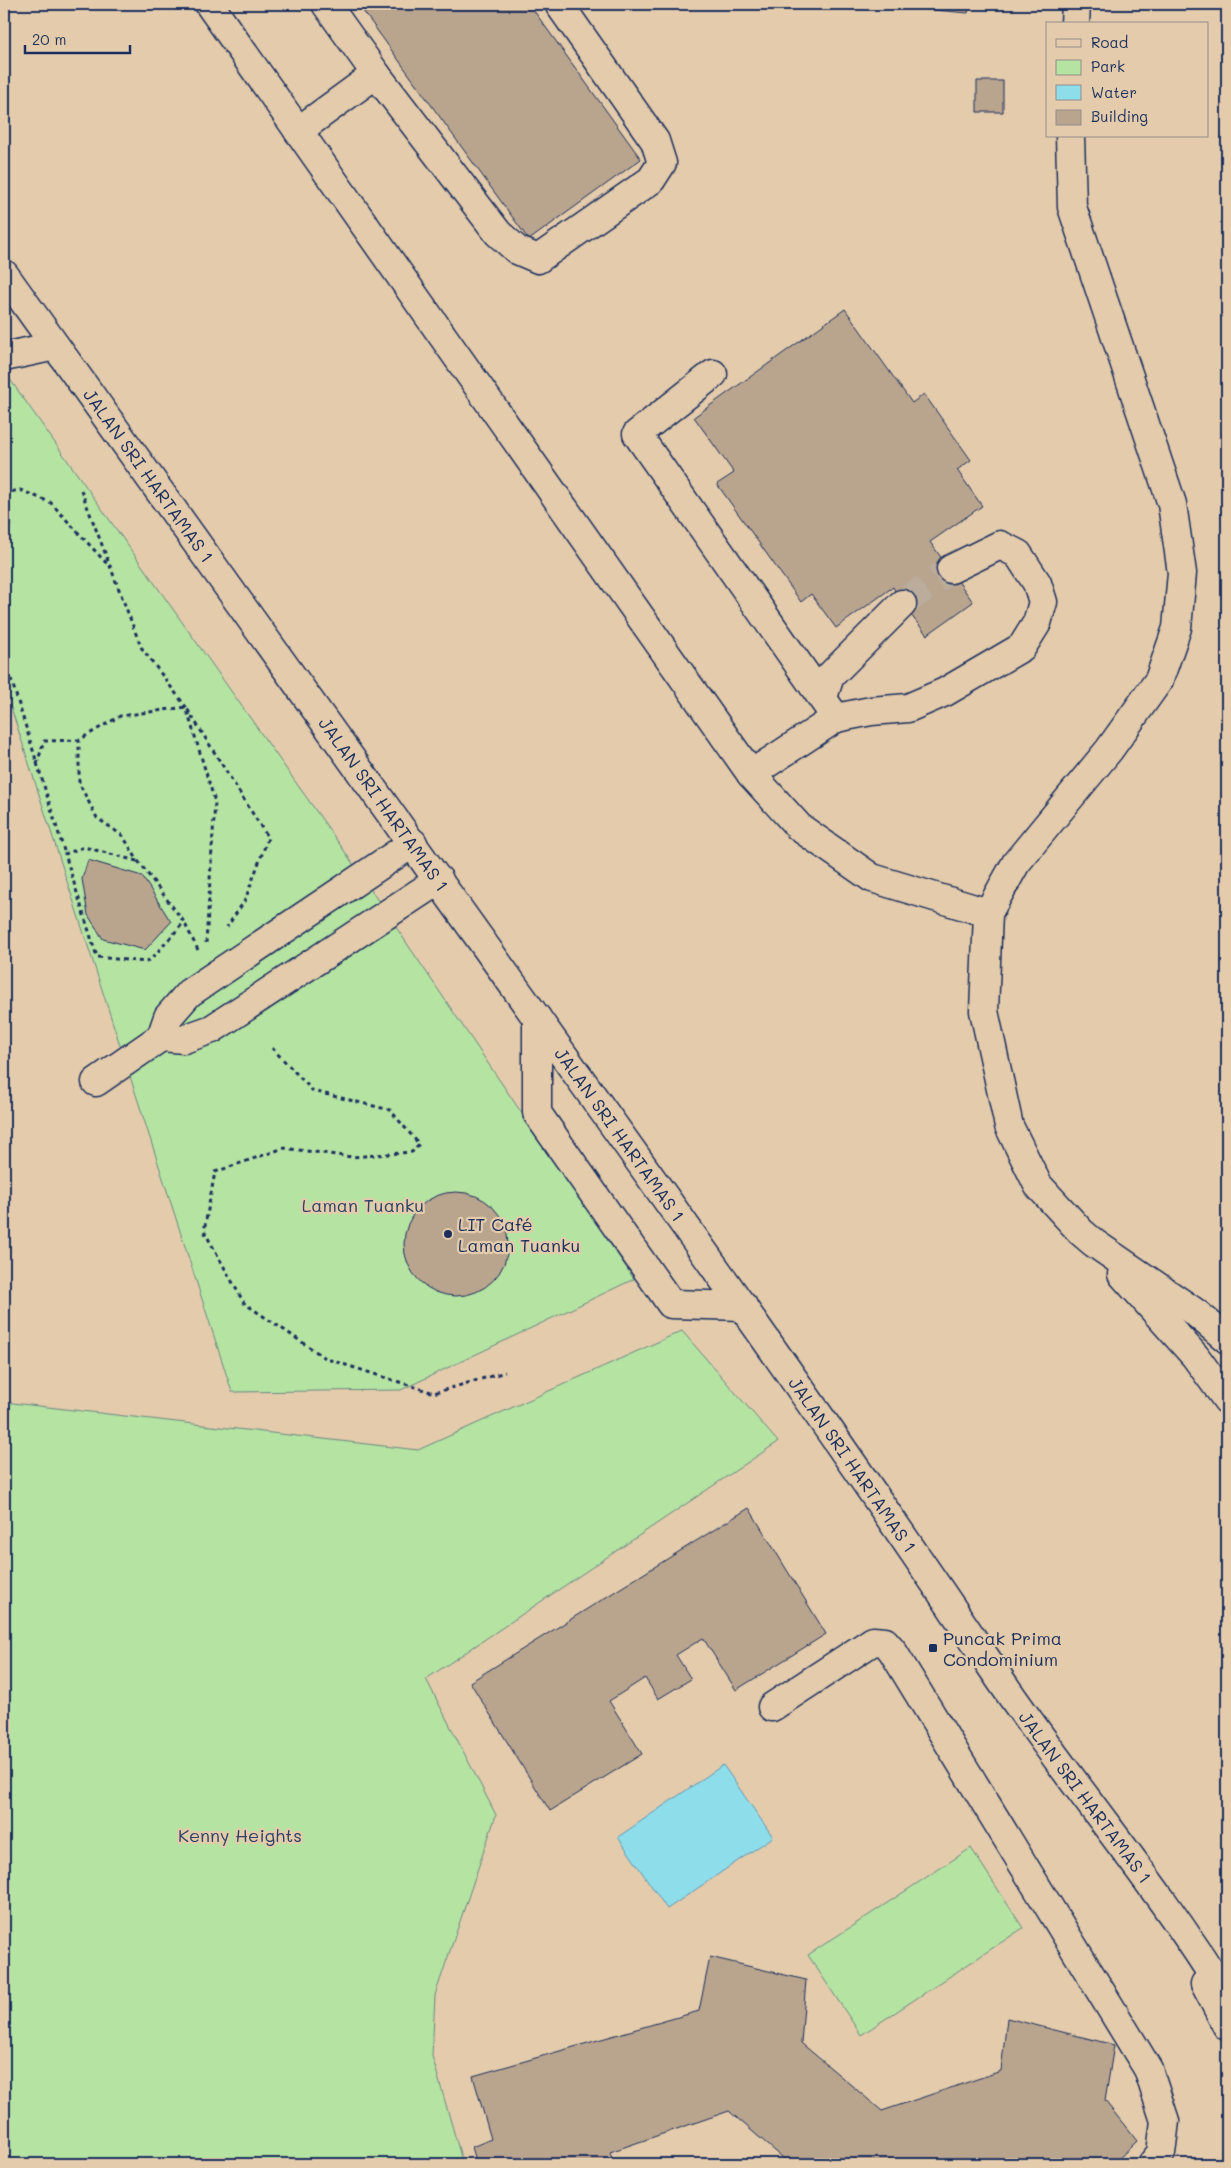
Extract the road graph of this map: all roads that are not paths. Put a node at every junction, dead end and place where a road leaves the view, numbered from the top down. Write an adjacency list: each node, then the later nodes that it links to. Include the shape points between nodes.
1 (208, 4): 7 (street)
2 (326, 4): 6 (street)
3 (559, 4): 6 (street, via 655,141 662,163 651,180 538,259 517,250 498,233)
4 (1076, 4): 5 (street)
5 (1075, 22)
6 (376, 74): 7 (street)
7 (298, 131): 16 (street)
8 (1070, 138): 19 (street, via 1072,207 1172,504 1182,573 1177,628 1159,680 1109,750 1016,863)
9 (4, 274): 10 (street, JALAN SRI HARTAMAS 1)
10 (55, 346): 11 (street); 17 (street, JALAN SRI HARTAMAS 1)
11 (4, 358)
12 (713, 374): 15 (street, via 637,434)
13 (951, 569): 15 (street, via 1000,545 1018,554 1037,583 1043,602 1037,623 1022,647 945,692 908,708 871,711)
14 (902, 604): 15 (street, via 830,676)
15 (829, 707): 16 (street)
16 (751, 774): 19 (street, via 799,828 872,878)
17 (413, 843): 18 (street, JALAN SRI HARTAMAS 1); 21 (street, via 189,993 168,1017)
18 (439, 880): 20 (street, JALAN SRI HARTAMAS 1); 21 (street, via 212,1029 184,1039)
19 (988, 913): 23 (street, via 984,1011 1008,1126 1038,1185)
20 (537, 1018): 24 (street, JALAN SRI HARTAMAS 1); 24 (street, via 537,1113 671,1304)
21 (161, 1037): 22 (street)
22 (96, 1082)
23 (1094, 1243): 25 (street, via 1196,1313); 26 (street, via 1195,1356)
24 (744, 1306): 28 (street, JALAN SRI HARTAMAS 1, via 1017,1705)
25 (1227, 1339)
26 (1227, 1400)
27 (772, 1707): 32 (street, via 873,1641 885,1642 892,1650 1148,2069 1166,2121 1161,2153)
28 (1166, 1907): 29 (street, JALAN SRI HARTAMAS 1); 31 (street)
29 (1219, 1978): 30 (street, JALAN SRI HARTAMAS 1)
30 (1227, 1998)
31 (1227, 2026)
32 (1152, 2164)

